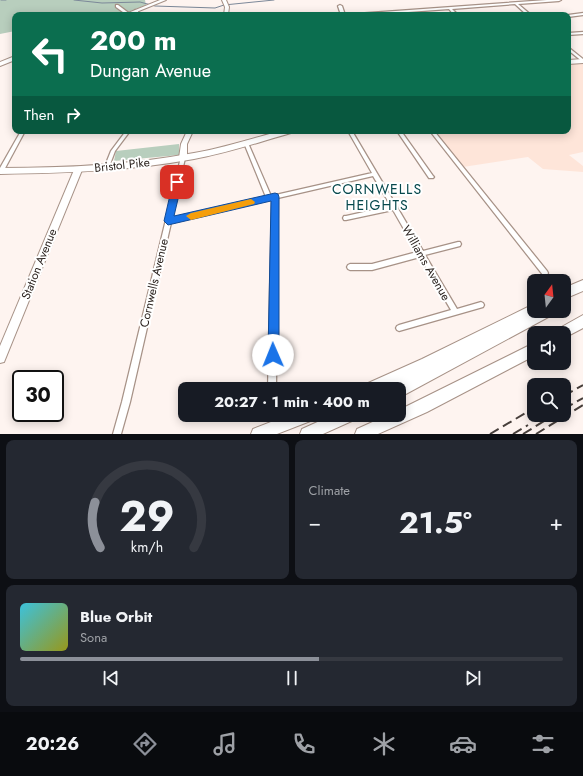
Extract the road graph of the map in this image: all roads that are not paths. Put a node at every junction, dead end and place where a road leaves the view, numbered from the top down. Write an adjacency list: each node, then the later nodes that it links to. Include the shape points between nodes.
1 (164, 0): 8 (street)
2 (559, 0): 3 (street)
3 (515, 3): 6 (street); 12 (street)
4 (118, 6): 7 (street)
5 (340, 6): 9 (street)
6 (450, 8): 10 (street); 11 (street)
7 (124, 12)
8 (138, 12)
9 (343, 12)
10 (395, 12)
11 (453, 12)
12 (526, 12)
13 (583, 14): 14 (street)
14 (571, 16)
15 (583, 33): 16 (street)
16 (571, 34)
17 (571, 51): 19 (street)
18 (12, 59): 21 (street)
19 (583, 61): 20 (main road)
20 (571, 62)
21 (0, 64)
22 (21, 134): 33 (street)
23 (126, 134): 31 (street, via 113,151)
24 (189, 134): 30 (street, Cornwells Avenue, via 184,144)
25 (278, 134): 29 (main road, Bristol Pike)
26 (352, 134): 34 (street, Williams Avenue)
27 (401, 134): 35 (street)
28 (434, 134): 43 (street)
29 (246, 143): 30 (main road, Bristol Pike); 36 (street)
30 (183, 158): 31 (main road, Bristol Pike); 39 (street, Cornwells Avenue)
31 (107, 166): 32 (main road, Bristol Pike)
32 (78, 170): 33 (main road, Bristol Pike); 52 (street, Station Avenue)
33 (0, 171)
34 (374, 174): 36 (street); 37 (street, Williams Avenue)
35 (431, 176)
36 (272, 197): 39 (street); 53 (street)
37 (394, 208): 38 (street); 41 (street, Williams Avenue)
38 (346, 218)
39 (168, 221): 58 (street, Cornwells Avenue)
40 (458, 244): 41 (street)
41 (422, 255): 42 (street, via 372,267); 45 (street, Williams Avenue)
42 (350, 267)
43 (546, 273)
44 (481, 304): 45 (street)
45 (455, 312): 49 (street)
46 (527, 314): 54 (highway)
47 (535, 318): 55 (highway)
48 (583, 321): 50 (highway)
49 (399, 328)
50 (571, 328)
51 (527, 352): 61 (highway, via 422,407)
52 (0, 358)
53 (272, 382)
54 (387, 382)
55 (406, 386)
56 (290, 422): 59 (highway)
57 (334, 422): 60 (highway)
58 (117, 434)
59 (258, 434)
60 (307, 434)
61 (362, 434)

